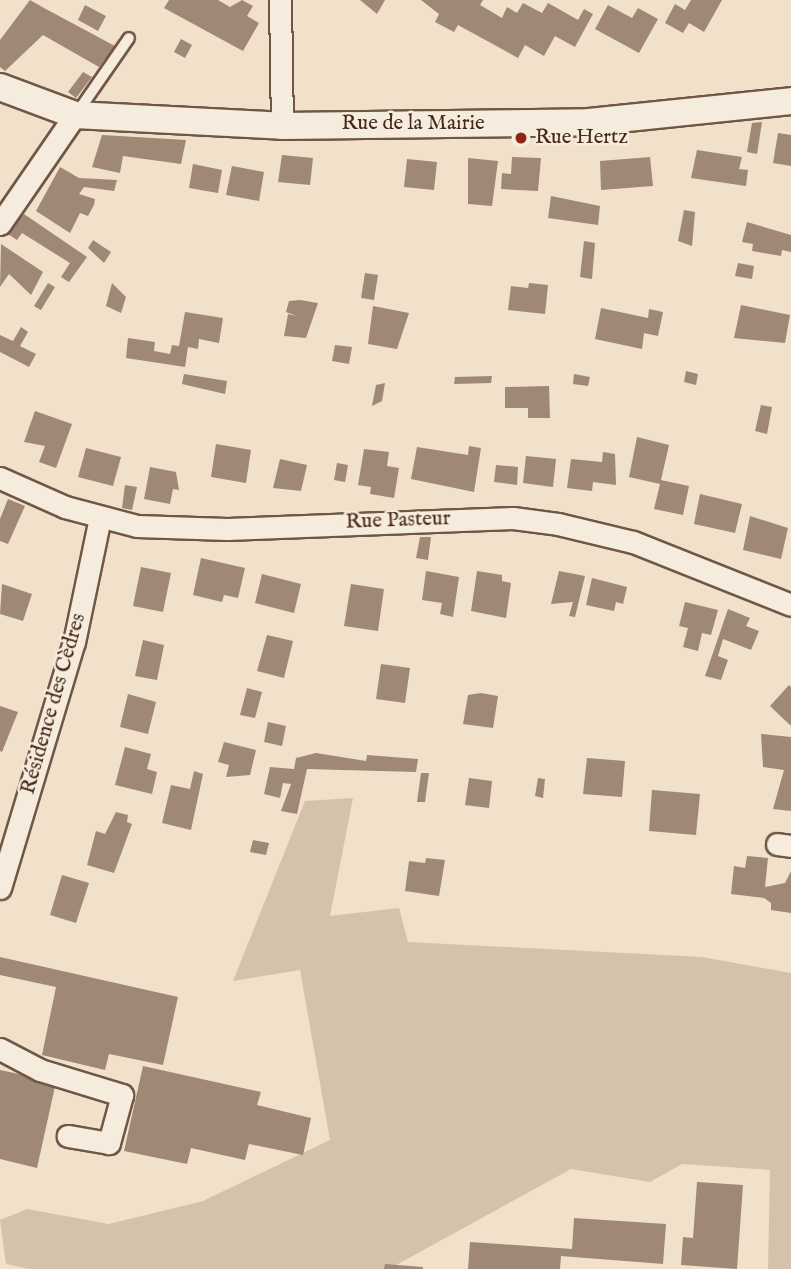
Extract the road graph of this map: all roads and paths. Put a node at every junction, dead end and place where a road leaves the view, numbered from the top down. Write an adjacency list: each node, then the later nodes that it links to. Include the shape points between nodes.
1 (281, 0): 6 (street)
2 (129, 38): 5 (lane)
3 (0, 87): 5 (street, Rue de la Mairie)
4 (791, 101): 6 (street, Rue de la Mairie, via 589,122)
5 (75, 116): 6 (street, Rue de la Mairie); 7 (street)
6 (282, 125)
7 (0, 224)
8 (0, 478): 9 (street, Rue Pasteur)
9 (100, 518): 10 (street, Rue Pasteur, via 137,526 227,529 513,517 633,542); 11 (street, Résidence des Cèdres, via 74,642)
10 (791, 605)
11 (0, 888)
12 (0, 1049): 13 (street, via 40,1070 122,1095 109,1143)
13 (68, 1136)

